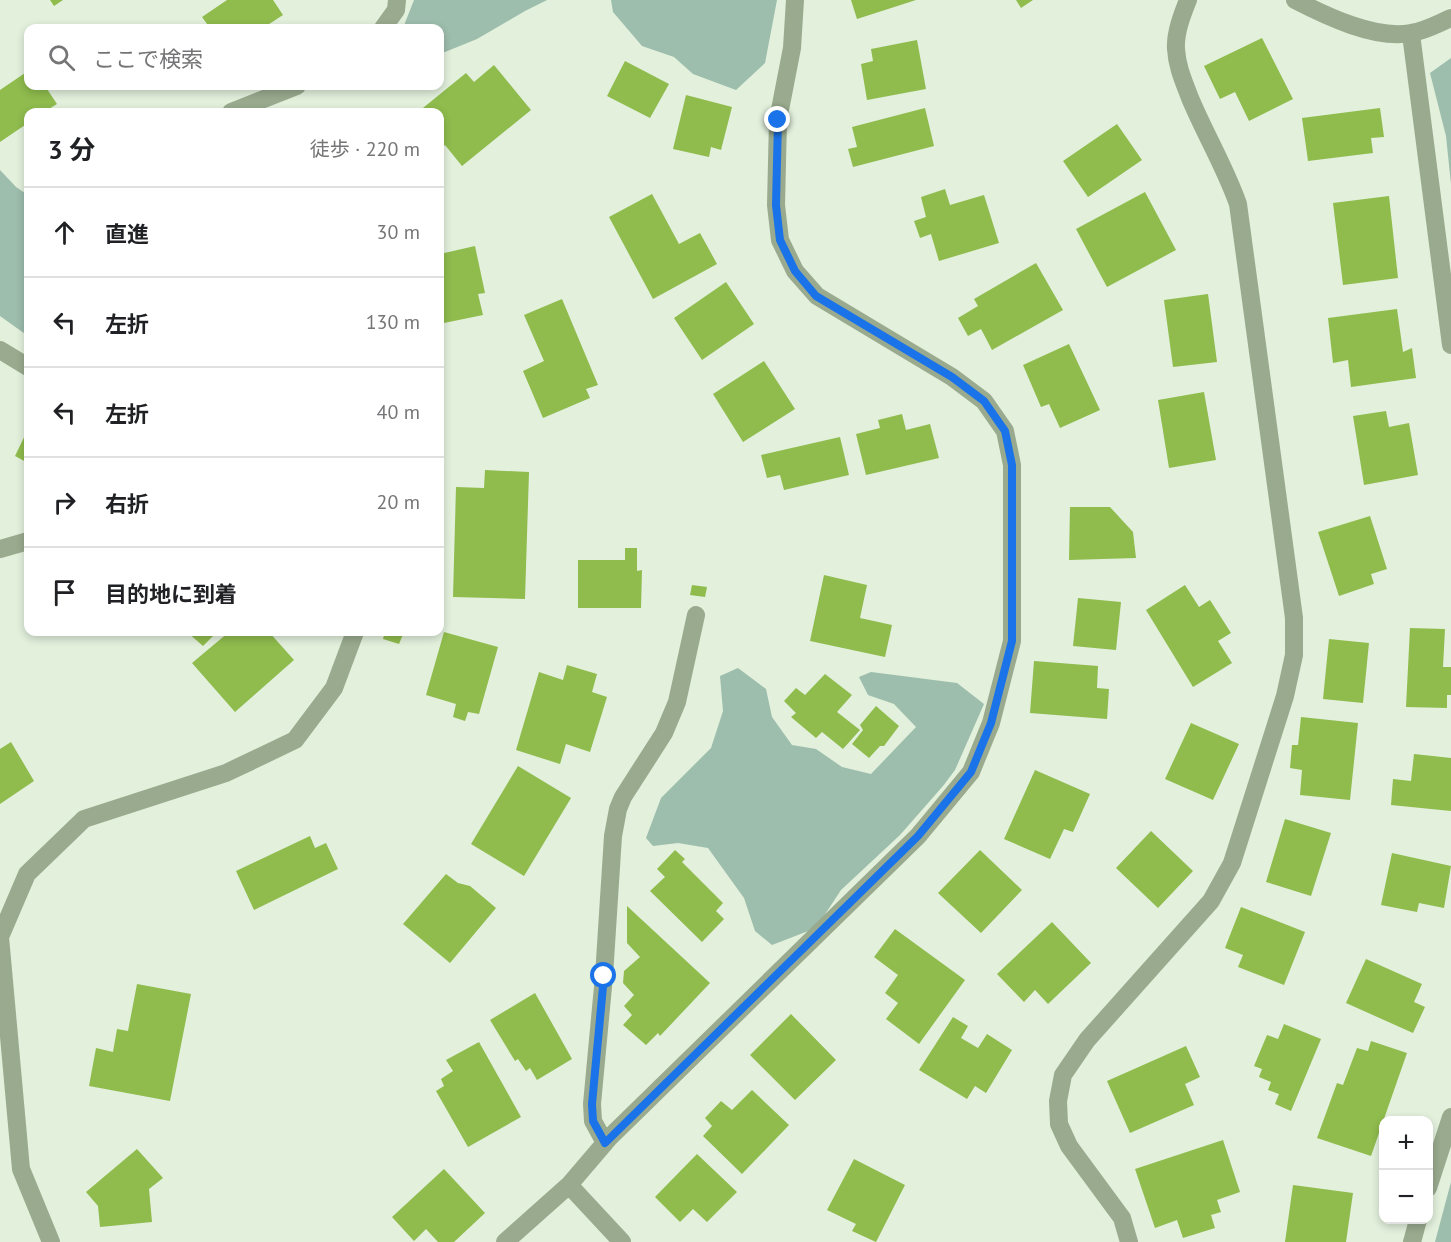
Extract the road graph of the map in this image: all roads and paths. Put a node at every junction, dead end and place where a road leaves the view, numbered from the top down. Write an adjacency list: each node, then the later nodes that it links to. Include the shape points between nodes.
1 (397, 0): 7 (street, via 396,10)
2 (795, 0): 19 (street, via 792,48 778,120 776,205 780,240 795,271 816,296 952,377 984,401 1005,431 1012,465 1012,641 991,723 971,772 918,836)
3 (1188, 0): 26 (street, via 1176,47 1179,70 1238,204 1294,618 1294,655 1285,696 1232,863 1211,901 1087,1040 1064,1075 1058,1101 1059,1124 1069,1146 1122,1218)
4 (1295, 0): 8 (street, via 1376,32)
5 (1446, 0): 6 (street)
6 (1451, 16): 8 (street)
7 (386, 24)
8 (1411, 34): 11 (street)
9 (287, 90): 10 (street)
10 (241, 108)
11 (1451, 345)
12 (0, 350): 13 (street)
13 (24, 365)
14 (24, 541): 15 (street)
15 (0, 549)
16 (696, 615): 19 (street, via 676,702 664,733 623,797 613,836 592,1104 593,1121)
17 (354, 636): 23 (street, via 334,688 296,740 226,773 84,819 27,874 0,937 21,1169)
18 (1451, 1117): 20 (street)
19 (605, 1143): 21 (street)
20 (1433, 1173)
21 (569, 1185): 24 (street); 25 (street)
22 (1417, 1224): 27 (street)
23 (51, 1242)
24 (505, 1242)
25 (622, 1242)
26 (1130, 1242)
27 (1412, 1242)

